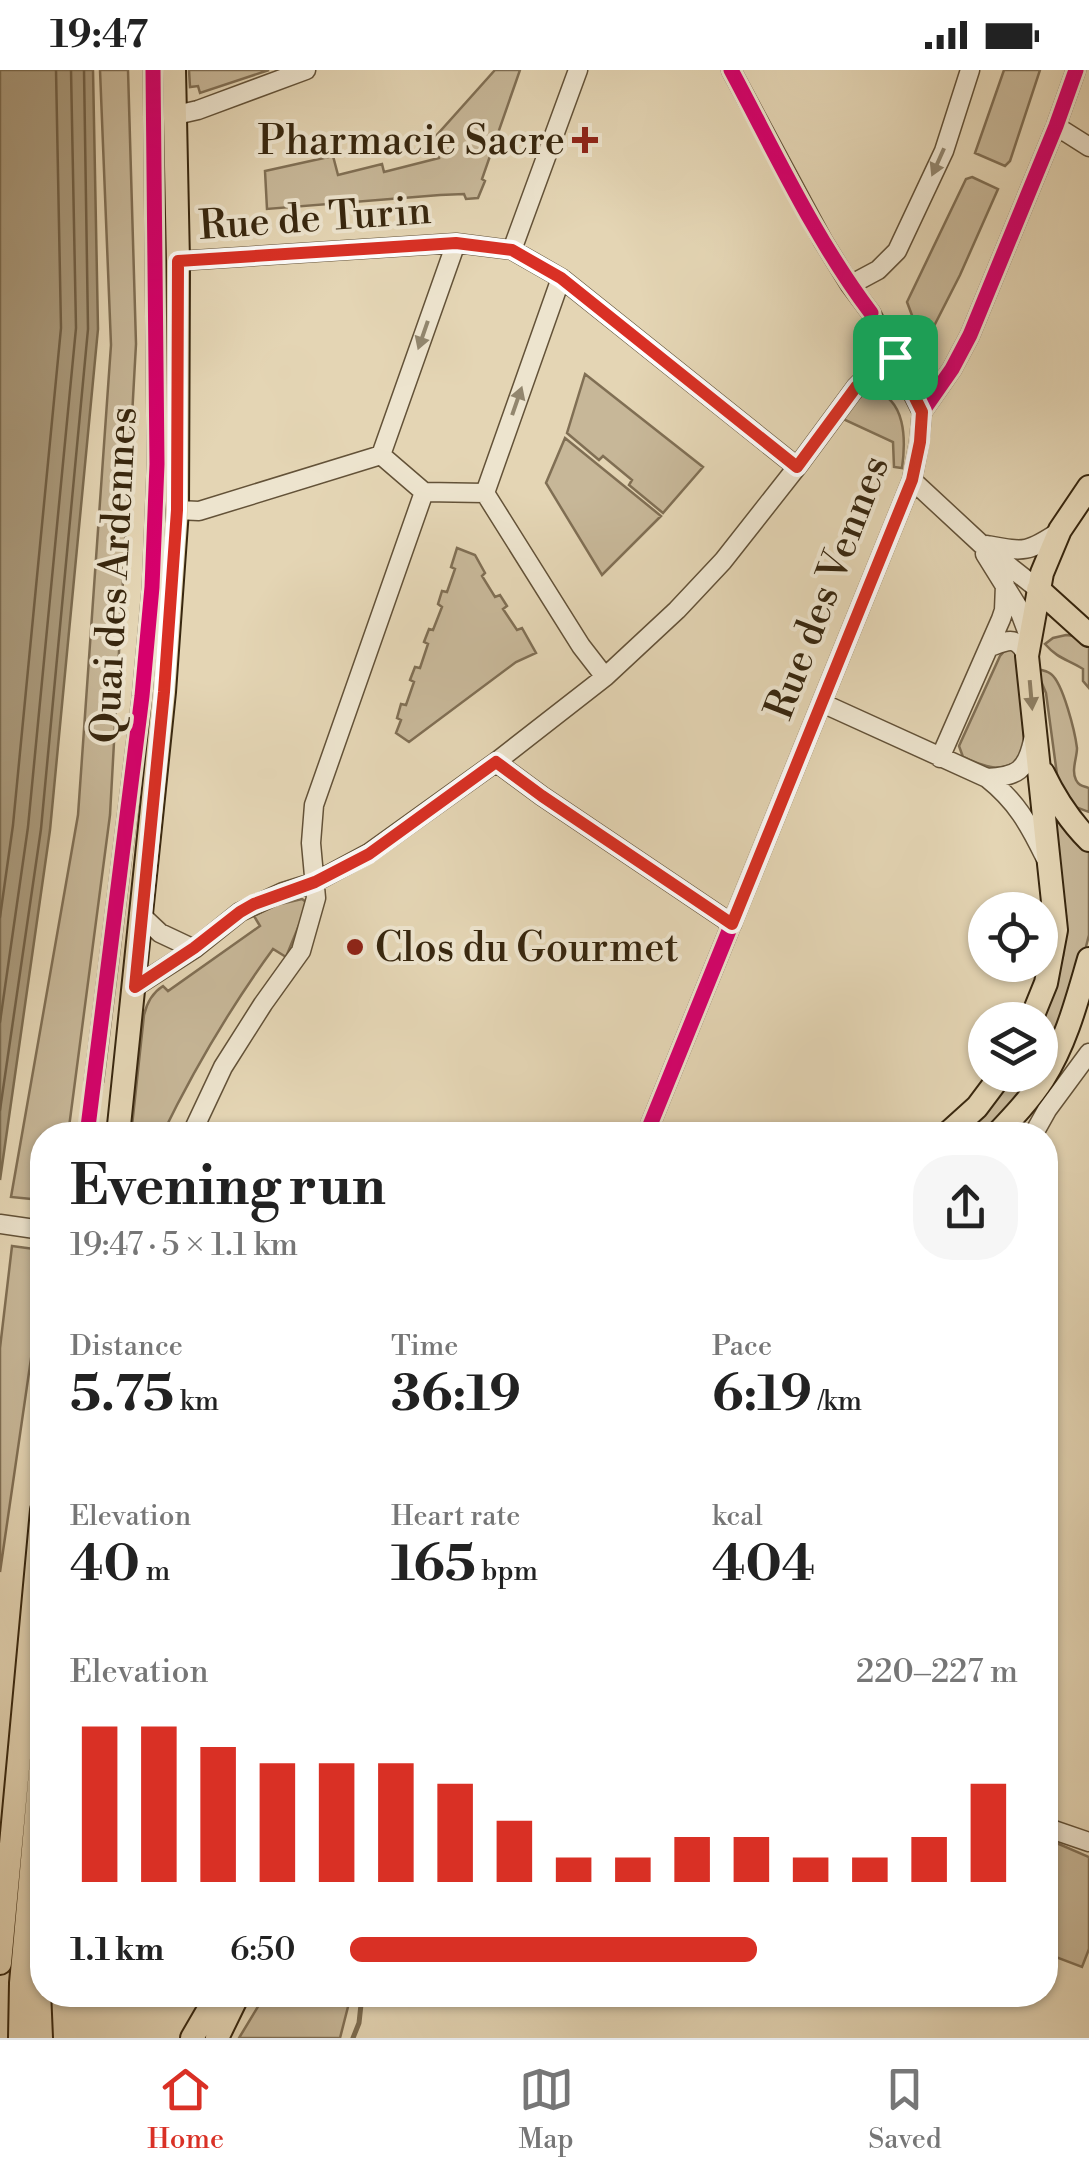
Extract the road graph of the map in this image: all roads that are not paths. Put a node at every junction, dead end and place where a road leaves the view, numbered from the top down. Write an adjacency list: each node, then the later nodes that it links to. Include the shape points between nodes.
1 (153, 70): 51 (street, Quai des Ardennes, via 152,587)
2 (174, 70): 8 (main road, Quai des Ardennes)
3 (306, 70): 8 (street)
4 (578, 70): 12 (street)
5 (731, 70): 15 (street)
6 (970, 70): 15 (street, one-way to 15, via 944,152 897,251)
7 (1076, 70): 9 (street, Rue des Vennes)
8 (176, 114): 13 (main road, Quai des Ardennes)
9 (1056, 126): 10 (street); 17 (street, Rue des Vennes, via 970,334)
10 (1089, 146)
11 (456, 243): 12 (street, Rue de Turin); 13 (street, Rue de Turin); 18 (street, one-way to 18)
12 (512, 250): 14 (street)
13 (178, 261): 24 (main road, Quai des Ardennes)
14 (561, 278): 19 (street); 23 (street, one-way to 14)
15 (850, 284): 16 (street)
16 (895, 357): 17 (street); 19 (street, via 856,387)
17 (922, 412): 20 (street, Rue des Vennes)
18 (381, 455): 22 (street); 24 (street, via 200,511)
19 (797, 467): 32 (street, via 723,561)
20 (912, 480): 26 (street); 33 (street, Rue des Vennes)
21 (1089, 487): 25 (main road)
22 (424, 492): 23 (street); 43 (street, via 314,805)
23 (485, 493): 32 (street)
24 (177, 510): 44 (main road, Quai des Ardennes)
25 (1060, 530): 26 (street, via 1024,551); 28 (main road)
26 (982, 544): 27 (street); 28 (street)
27 (1006, 584): 30 (street); 31 (street)
28 (1038, 589): 29 (main road); 31 (main road)
29 (1085, 632): 31 (main road, via 1051,631)
30 (990, 647): 31 (street, via 1014,641); 35 (street)
31 (1029, 648): 34 (main road, one-way to 34)
32 (605, 678): 37 (street)
33 (822, 703): 35 (street); 45 (street, Rue des Vennes)
34 (1034, 734): 36 (main road); 38 (street, via 1020,770)
35 (940, 758): 38 (street)
36 (1038, 761): 39 (main road); 42 (main road)
37 (496, 762): 43 (street, via 369,854); 45 (street)
38 (987, 778): 42 (street, via 1023,814)
39 (1064, 810): 40 (main road); 41 (main road)
40 (1089, 822)
41 (1089, 840)
42 (1050, 867): 49 (main road, via 1056,930)
43 (315, 882): 46 (street, via 254,904); 55 (street, via 302,951 223,1067)
44 (142, 916): 46 (street); 48 (main road, Quai des Ardennes)
45 (732, 924): 56 (street, Rue des Vennes)
46 (194, 948): 48 (street)
47 (1089, 959): 53 (main road, via 1044,1078)
48 (135, 987): 54 (main road, Quai des Ardennes)
49 (1038, 1002)
50 (1089, 1054): 60 (street)
51 (94, 1081)
52 (989, 1092): 57 (main road)
53 (1016, 1113): 58 (main road); 59 (street)
54 (119, 1122)
55 (197, 1122)
56 (651, 1122)
57 (961, 1122)
58 (1008, 1122)
59 (1023, 1122)
60 (1041, 1122)
61 (0, 1224): 62 (street)
62 (30, 1228)
63 (30, 1638): 67 (main road)
64 (1058, 1831): 65 (street)
65 (1089, 1842)
66 (30, 1882): 71 (main road)
67 (0, 1963)
68 (40, 2007): 72 (main road)
69 (210, 2007): 73 (main road)
70 (232, 2007): 74 (main road)
71 (20, 2038)
72 (41, 2038)
73 (192, 2038)
74 (217, 2038)

